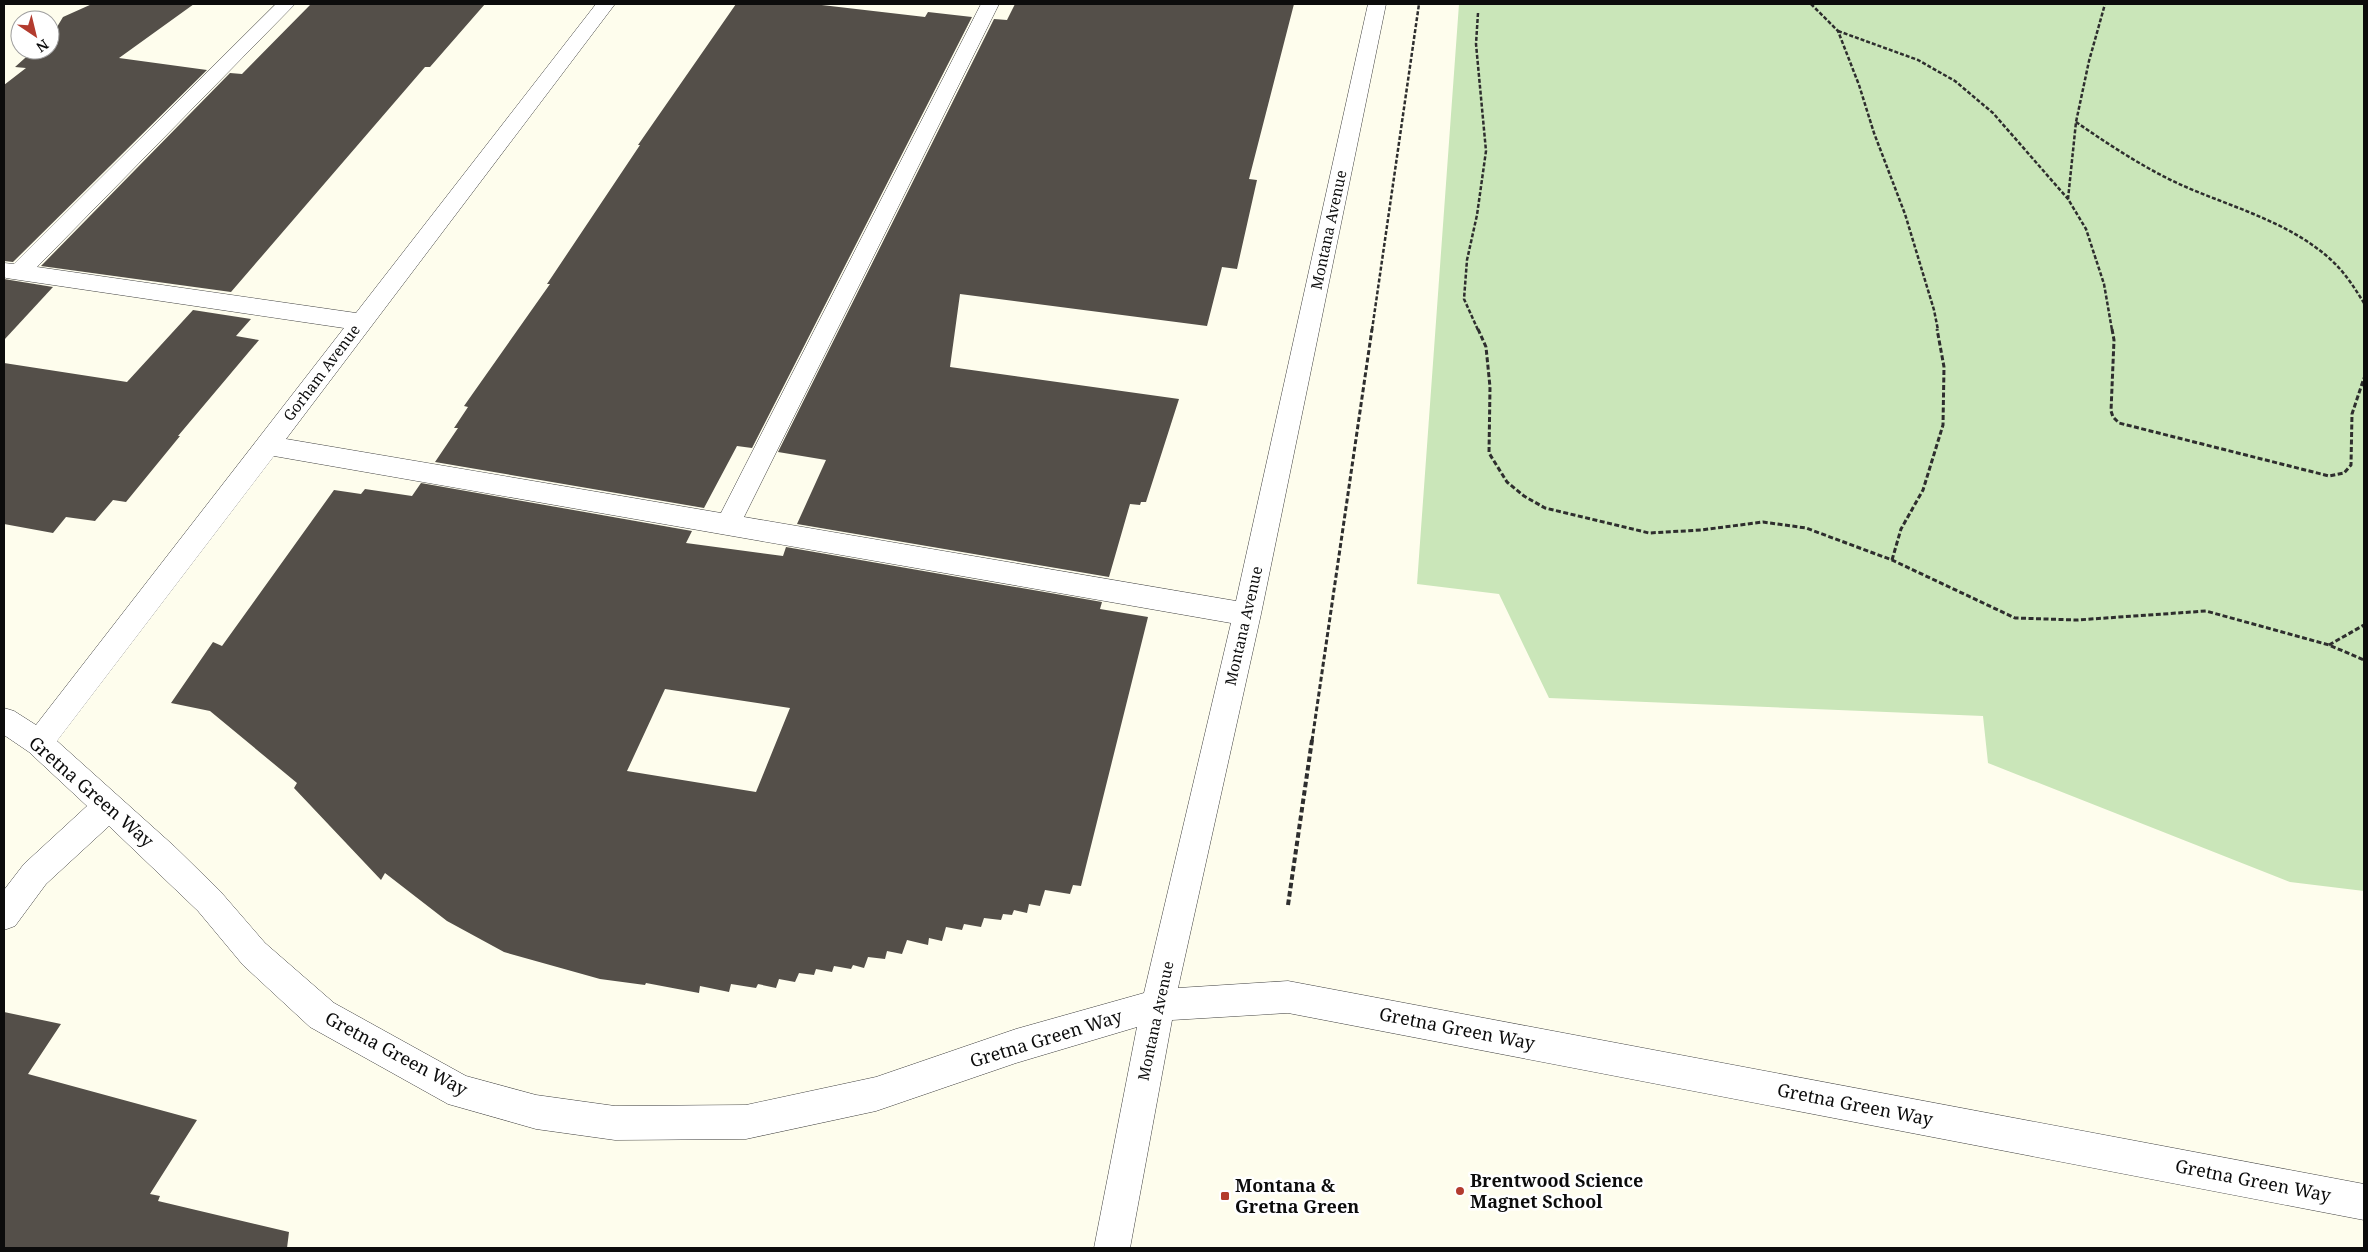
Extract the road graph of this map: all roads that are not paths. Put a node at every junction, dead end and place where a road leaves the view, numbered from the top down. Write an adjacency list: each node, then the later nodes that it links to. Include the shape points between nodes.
1 (286, 4): 5 (street)
2 (606, 4): 6 (street, Gorham Avenue)
3 (990, 4): 8 (street)
4 (1377, 4): 9 (street, Montana Avenue)
5 (12, 270): 6 (street)
6 (360, 322): 7 (street, Gorham Avenue)
7 (267, 445): 8 (street); 11 (street, Gorham Avenue)
8 (728, 524): 9 (street)
9 (1247, 614): 14 (street, Montana Avenue)
10 (4, 720): 11 (street, Gretna Green Way)
11 (38, 743): 12 (street, Gretna Green Way)
12 (108, 807): 13 (street, via 34,874); 14 (street, Gretna Green Way, via 209,901 254,954 322,1015 460,1092 536,1112 615,1123 746,1122 876,1094 1016,1046)
13 (4, 915)
14 (1158, 1005): 15 (street, Gretna Green Way, via 1288,997); 16 (street, Montana Avenue)
15 (2364, 1202)
16 (1112, 1248)

